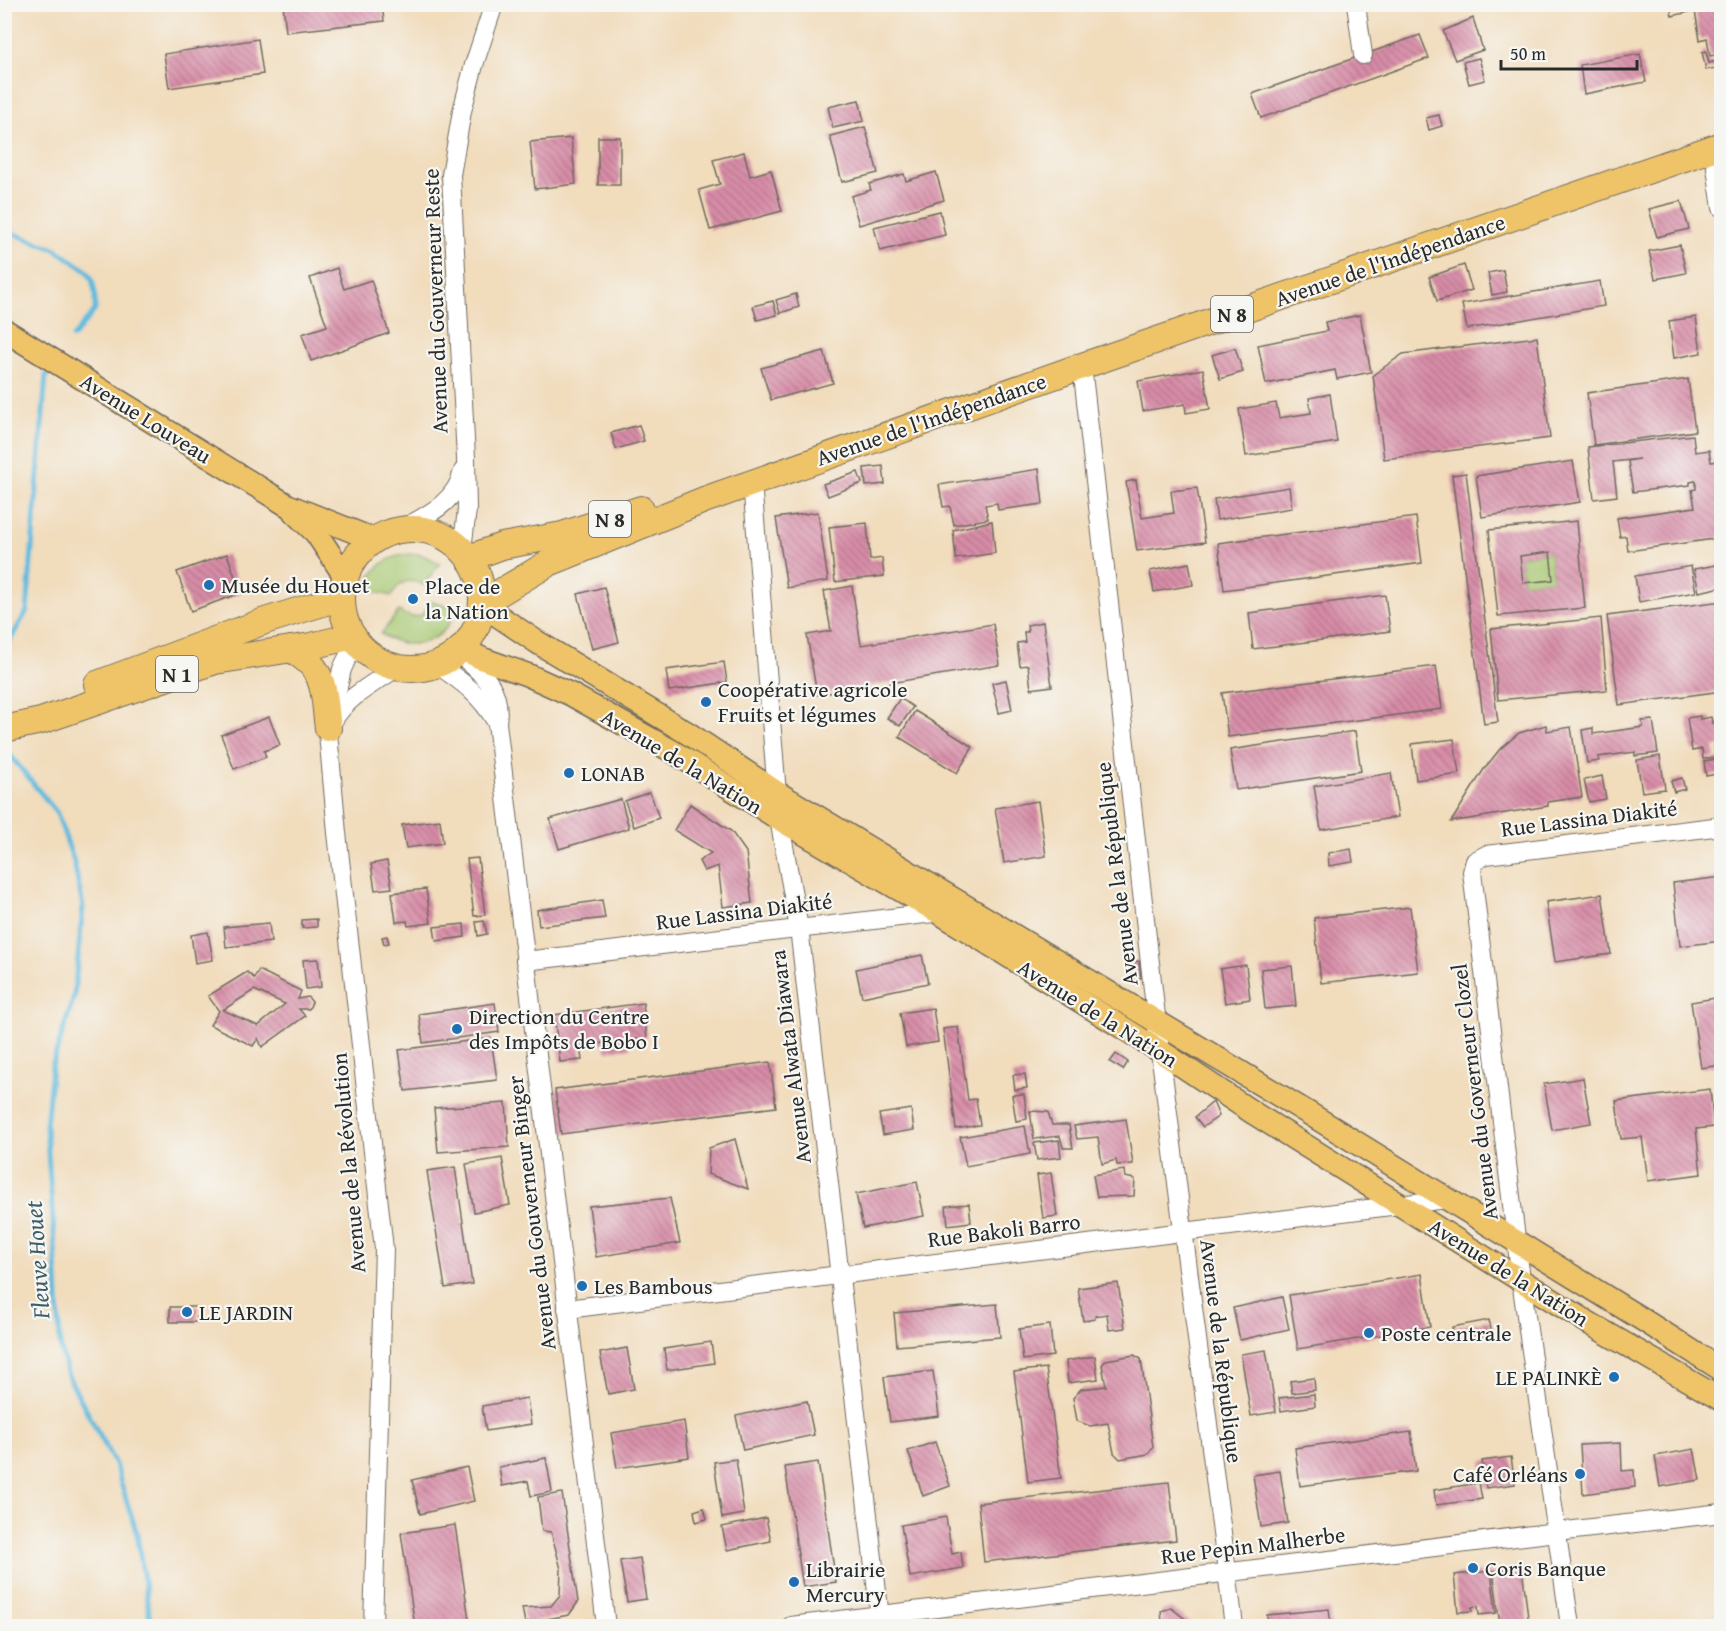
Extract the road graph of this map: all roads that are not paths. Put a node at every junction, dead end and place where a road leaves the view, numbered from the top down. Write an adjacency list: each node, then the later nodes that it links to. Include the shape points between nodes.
1 (494, 4): 8 (street, Avenue du Gouverneur Reste, via 462,111 451,175)
2 (1356, 4): 3 (street)
3 (1363, 55)
4 (1718, 146): 5 (street); 7 (highway, Avenue de l'Indépendance / N 8)
5 (1722, 208)
6 (4, 330): 10 (main road, Avenue Louveau)
7 (1082, 366): 9 (highway, Avenue de l'Indépendance / N 8); 32 (street, Avenue de la République)
8 (466, 458): 11 (street, Avenue du Gouverneur Reste, via 452,496); 13 (street, Avenue du Gouverneur Reste)
9 (752, 482): 13 (highway, Avenue de l'Indépendance / N 8, via 703,489 562,535); 15 (highway, Avenue de l'Indépendance / N 8, via 549,563); 24 (street, Avenue Alwata Diawara)
10 (287, 505): 12 (main road, Avenue Louveau); 14 (main road, Avenue Louveau, via 316,533)
11 (400, 530): 12 (highway); 13 (highway, via 440,535)
12 (375, 540): 14 (highway, via 357,556)
13 (466, 554): 15 (highway)
14 (344, 587): 16 (highway, via 344,617); 20 (highway, N 1)
15 (488, 599): 18 (highway, via 474,631); 24 (main road, Avenue de la Nation, via 537,642)
16 (354, 638): 17 (highway, N 1); 19 (highway, via 375,658); 23 (street, Avenue de la Révolution, via 342,669)
17 (292, 649): 22 (highway, N 1, via 215,661 40,721); 23 (highway, via 312,666 322,684)
18 (452, 655): 19 (highway, via 424,668); 21 (street, Avenue du Gouverneur Binger, via 465,683); 21 (street, Avenue du Gouverneur Binger, via 482,672 492,685 499,709); 25 (main road, Avenue de la Nation, via 483,659 570,694 681,756)
19 (398, 668): 23 (street, via 359,693 335,716)
20 (4, 722)
21 (497, 723): 31 (street, Avenue du Gouverneur Binger)
22 (4, 729)
23 (328, 730): 47 (street, Avenue de la Révolution, via 384,1249)
24 (777, 792): 25 (street, Avenue Alwata Diawara); 28 (main road, Avenue de la Nation)
25 (778, 819): 29 (main road, Avenue de la Nation); 30 (street, Avenue Alwata Diawara)
26 (1722, 826): 27 (street, Rue Lassina Diakité, via 1486,855 1475,861)
27 (1472, 872): 37 (street, Avenue du Governeur Clozel)
28 (968, 908): 29 (street, Rue Lassina Diakité); 32 (main road, Avenue de la Nation)
29 (938, 912): 30 (street, Rue Lassina Diakité); 33 (main road, Avenue de la Nation)
30 (799, 928): 31 (street, Rue Lassina Diakité); 38 (street, Avenue Alwata Diawara)
31 (525, 961): 40 (street, Avenue du Gouverneur Binger)
32 (1157, 1022): 33 (street, Avenue de la République); 34 (main road, Avenue de la Nation)
33 (1160, 1051): 35 (main road, Avenue de la Nation); 36 (street, Avenue de la République)
34 (1447, 1199): 35 (street, Rue Bakoli Barro); 37 (main road, Avenue de la Nation)
35 (1401, 1204): 36 (street, Rue Bakoli Barro); 39 (main road, Avenue de la Nation)
36 (1183, 1232): 38 (street, Rue Bakoli Barro); 45 (street, Avenue de la République)
37 (1516, 1242): 39 (street, Avenue du Governeur Clozel); 41 (main road, Avenue de la Nation)
38 (839, 1275): 40 (street, Rue Bakoli Barro); 46 (street, Avenue Alwata Diawara)
39 (1521, 1280): 42 (main road, Avenue de la Nation); 44 (street, Avenue du Governeur Clozel)
40 (567, 1309): 48 (street, Avenue du Gouverneur Binger)
41 (1722, 1370)
42 (1722, 1400)
43 (1722, 1513): 44 (street, Rue Pepin Malherbe)
44 (1557, 1532): 45 (street, Rue Pepin Malherbe); 51 (street, Avenue du Governeur Clozel)
45 (1226, 1573): 46 (street, Rue Pepin Malherbe); 50 (street, Avenue de la République)
46 (881, 1621): 49 (street, Rue Pepin Malherbe)
47 (373, 1626)
48 (606, 1626)
49 (791, 1626)
50 (1234, 1626)
51 (1570, 1626)

